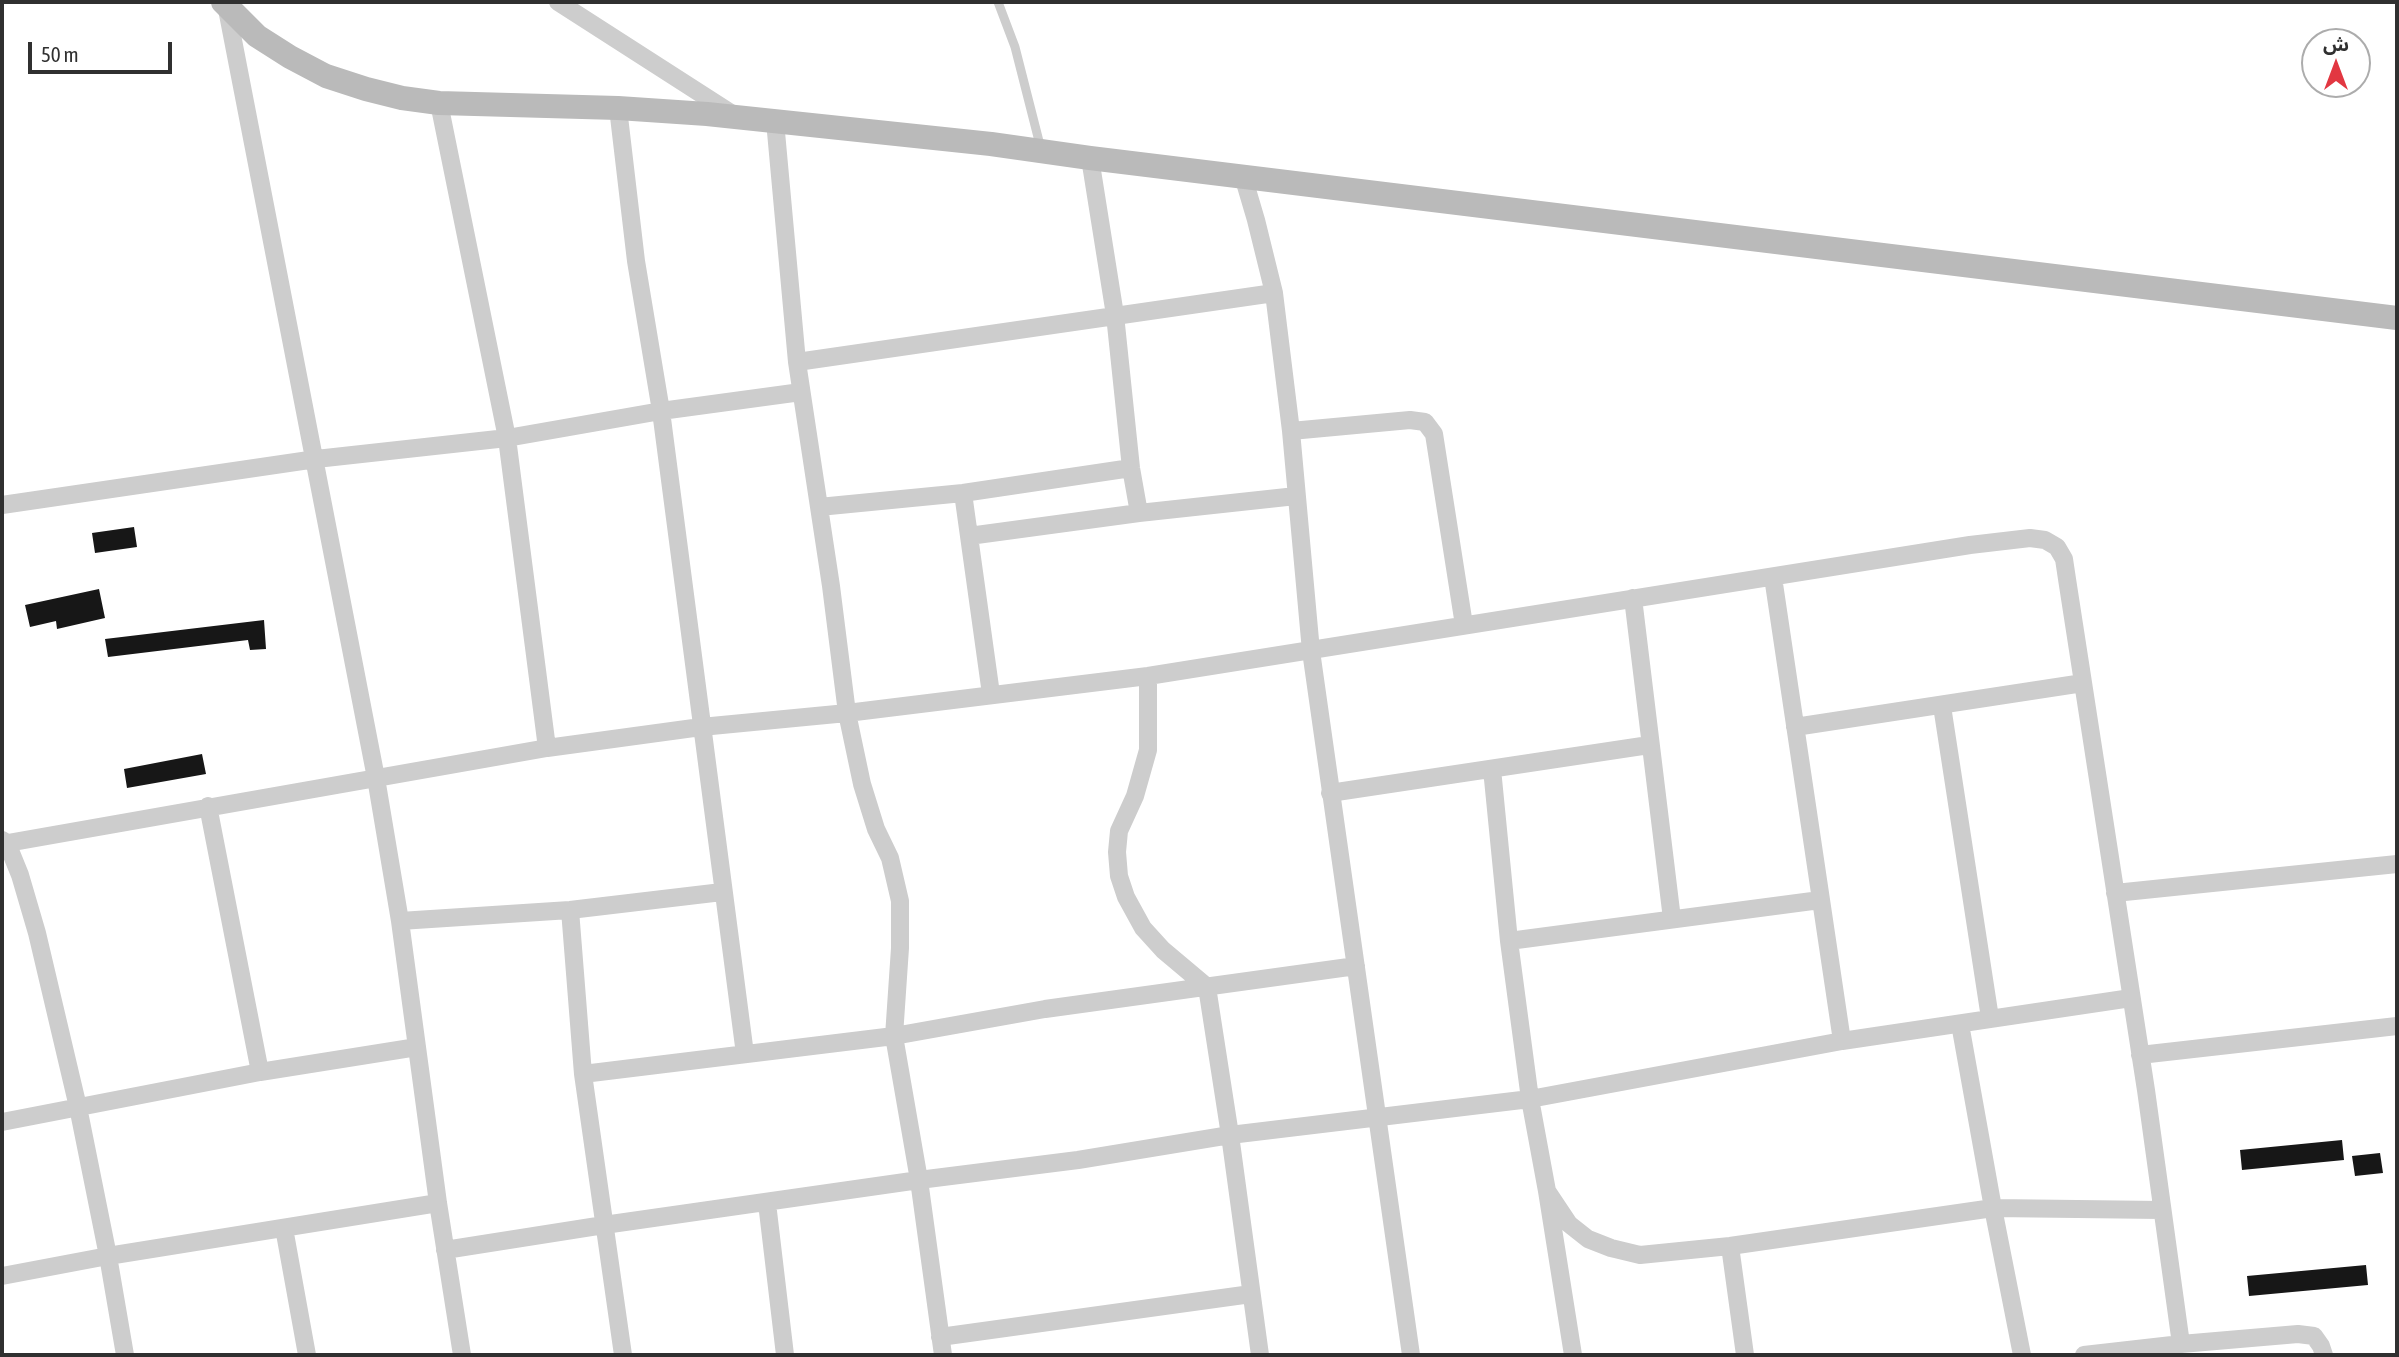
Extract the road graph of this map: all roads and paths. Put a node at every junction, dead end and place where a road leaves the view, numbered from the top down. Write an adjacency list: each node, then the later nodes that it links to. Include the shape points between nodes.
1 (558, 2): 6 (street)
2 (998, 2): 8 (lane, via 1015,47)
3 (224, 3): 4 (main road, via 257,36 327,76 390,95); 19 (street)
4 (439, 103): 5 (main road); 18 (street)
5 (618, 108): 6 (main road); 16 (street, via 636,261)
6 (737, 117): 7 (main road)
7 (775, 121): 8 (main road); 14 (street)
8 (1042, 151): 9 (main road)
9 (1090, 159): 10 (main road); 12 (street)
10 (1243, 176): 11 (street); 13 (main road)
11 (1274, 293): 12 (street); 17 (street)
12 (1115, 315): 14 (street); 20 (street)
13 (2397, 318)
14 (797, 362): 15 (street)
15 (801, 392): 16 (street); 24 (street)
16 (661, 411): 18 (street); 36 (street)
17 (1291, 430): 22 (street); 29 (street, via 1425,422 1434,434)
18 (507, 438): 19 (street); 39 (street)
19 (316, 459): 23 (street); 41 (street)
20 (1131, 468): 21 (street); 25 (street)
21 (963, 493): 24 (street); 26 (street)
22 (1296, 496): 25 (street); 30 (street)
23 (2, 505)
24 (819, 507): 35 (street)
25 (1139, 513): 26 (street)
26 (969, 536): 33 (street)
27 (1773, 577): 28 (street); 32 (street, via 1970,545 2045,540 2057,547 2064,559); 37 (street)
28 (1633, 598): 29 (street); 38 (street)
29 (1464, 625): 30 (street)
30 (1311, 651): 31 (street); 42 (street)
31 (1148, 676): 33 (street); 54 (street, via 1148,750 1119,831 1119,876 1143,928)
32 (2083, 683): 34 (street); 47 (street)
33 (990, 694): 35 (street)
34 (1942, 706): 37 (street); 56 (street)
35 (847, 713): 36 (street); 59 (street, via 862,785 893,866 900,901)
36 (701, 727): 39 (street); 46 (street)
37 (1795, 727): 48 (street)
38 (1649, 745): 40 (street); 50 (street)
39 (547, 748): 41 (street)
40 (1492, 769): 42 (street); 52 (street)
41 (376, 778): 43 (street); 51 (street)
42 (1330, 793): 53 (street)
43 (208, 806): 44 (street); 64 (street)
44 (4, 842): 67 (street, via 37,933)
45 (2397, 864): 47 (street)
46 (722, 892): 49 (street); 62 (street)
47 (2115, 893): 55 (street)
48 (1820, 900): 50 (street); 60 (street)
49 (570, 910): 51 (street); 65 (street)
50 (1672, 919): 52 (street)
51 (400, 921): 61 (street)
52 (1509, 941): 66 (street)
53 (1356, 967): 54 (street); 68 (street)
54 (1207, 988): 59 (street); 70 (street)
55 (2131, 998): 56 (street); 63 (street)
56 (1990, 1018): 57 (street)
57 (1960, 1024): 60 (street); 75 (street)
58 (2397, 1026): 63 (street)
59 (894, 1035): 62 (street); 71 (street)
60 (1842, 1041): 66 (street)
61 (417, 1047): 64 (street); 73 (street)
62 (745, 1054): 65 (street)
63 (2140, 1055): 76 (street)
64 (260, 1072): 67 (street)
65 (583, 1074): 77 (street)
66 (1530, 1099): 68 (street); 72 (street)
67 (78, 1107): 69 (street); 81 (street)
68 (1379, 1117): 70 (street); 92 (street)
69 (2, 1122)
70 (1230, 1135): 71 (street); 83 (street)
71 (919, 1180): 74 (street); 85 (street)
72 (1547, 1191): 79 (street, via 1569,1224 1588,1239 1611,1248 1640,1255); 93 (street)
73 (438, 1203): 78 (street); 80 (street)
74 (766, 1203): 77 (street); 90 (street)
75 (1993, 1208): 76 (street); 79 (street); 95 (street)
76 (2161, 1210): 84 (street)
77 (604, 1225): 80 (street); 89 (street)
78 (284, 1228): 81 (street); 87 (street)
79 (1730, 1246): 94 (street)
80 (445, 1250): 88 (street)
81 (108, 1256): 82 (street); 86 (street)
82 (2, 1276)
83 (1251, 1294): 85 (street); 91 (street)
84 (2180, 1344): 96 (street); 97 (street, via 2298,1334 2314,1336)
85 (941, 1346)
86 (125, 1355)
87 (307, 1355)
88 (463, 1355)
89 (623, 1355)
90 (785, 1355)
91 (1260, 1355)
92 (1411, 1355)
93 (1573, 1355)
94 (1745, 1355)
95 (2022, 1355)
96 (2084, 1355)
97 (2323, 1355)

